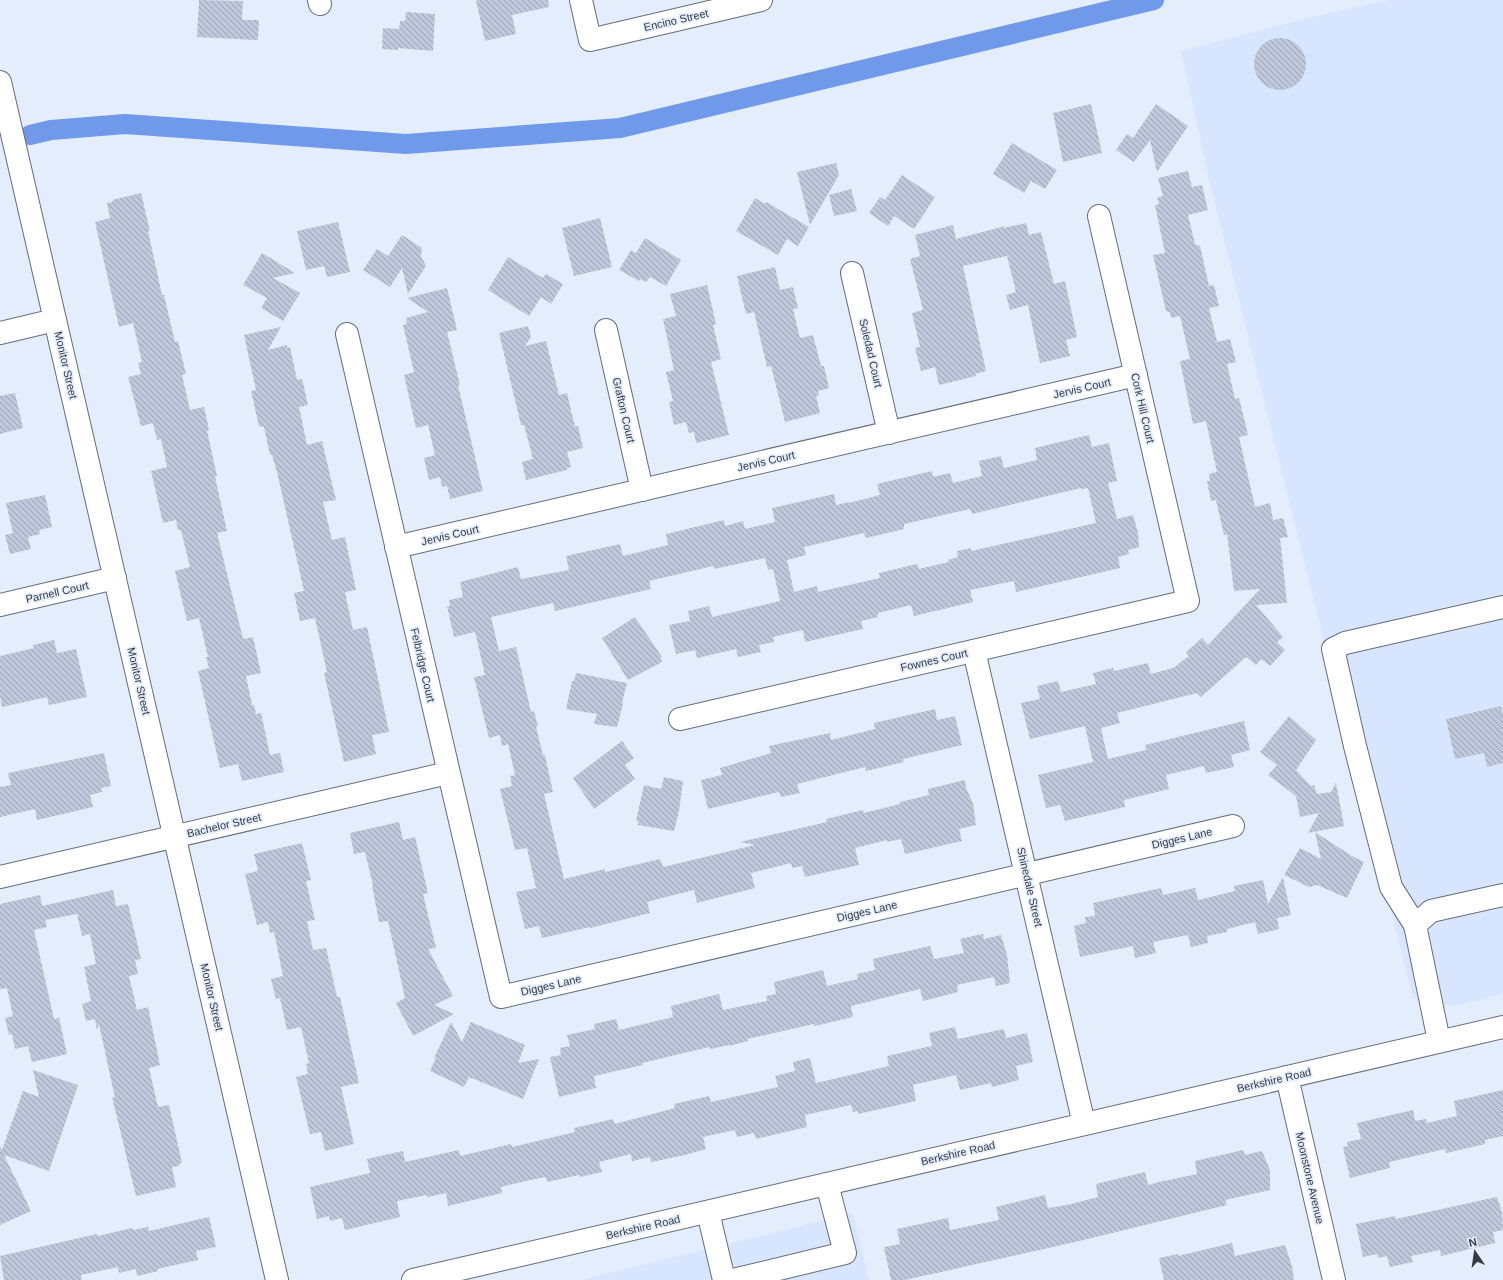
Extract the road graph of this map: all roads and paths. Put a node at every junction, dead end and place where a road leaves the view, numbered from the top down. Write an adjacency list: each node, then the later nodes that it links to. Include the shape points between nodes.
1 (581, 0): 2 (street, Encino Street, via 590,40)
2 (761, 0)
3 (0, 82): 6 (street, Monitor Street)
4 (1099, 216): 10 (street, Cork Hill Court)
5 (852, 273): 11 (street, Soledad Court)
6 (55, 320): 8 (street); 14 (street, Monitor Street)
7 (606, 330): 12 (street, Grafton Court)
8 (0, 332)
9 (346, 334): 13 (street, Felbridge Court)
10 (1136, 375): 11 (street, Jervis Court); 15 (street, Cork Hill Court)
11 (889, 432): 12 (street, Jervis Court)
12 (642, 490): 13 (street, Jervis Court)
13 (396, 547): 20 (street, Felbridge Court)
14 (115, 578): 16 (street, Parnell Court); 22 (street, Monitor Street)
15 (1188, 601): 18 (street, Fownes Court)
16 (0, 605)
17 (1503, 607): 26 (street, via 1345,643 1333,649 1391,887)
18 (974, 650): 19 (street, Fownes Court); 23 (street, Shinedale Street)
19 (680, 719)
20 (448, 773): 22 (street, Bachelor Street); 27 (street, Felbridge Court)
21 (1233, 826): 23 (street, Digges Lane)
22 (175, 836): 24 (street, Bachelor Street); 35 (street, Monitor Street)
23 (1026, 874): 27 (street, Digges Lane); 31 (street, Shinedale Street)
24 (0, 877)
25 (1503, 895): 26 (street, via 1431,911)
26 (1415, 924): 29 (street)
27 (501, 997)
28 (1503, 1027): 29 (street, Berkshire Road)
29 (1439, 1042): 30 (street, Berkshire Road)
30 (1287, 1077): 31 (street, Berkshire Road); 38 (street, Moonstone Avenue)
31 (1084, 1124): 32 (street, Berkshire Road)
32 (827, 1184): 33 (street, Berkshire Road); 37 (street, via 845,1253)
33 (708, 1212): 34 (street, Berkshire Road); 36 (street)
34 (425, 1279)
35 (277, 1280)
36 (724, 1280)
37 (733, 1280)
38 (1334, 1280)

